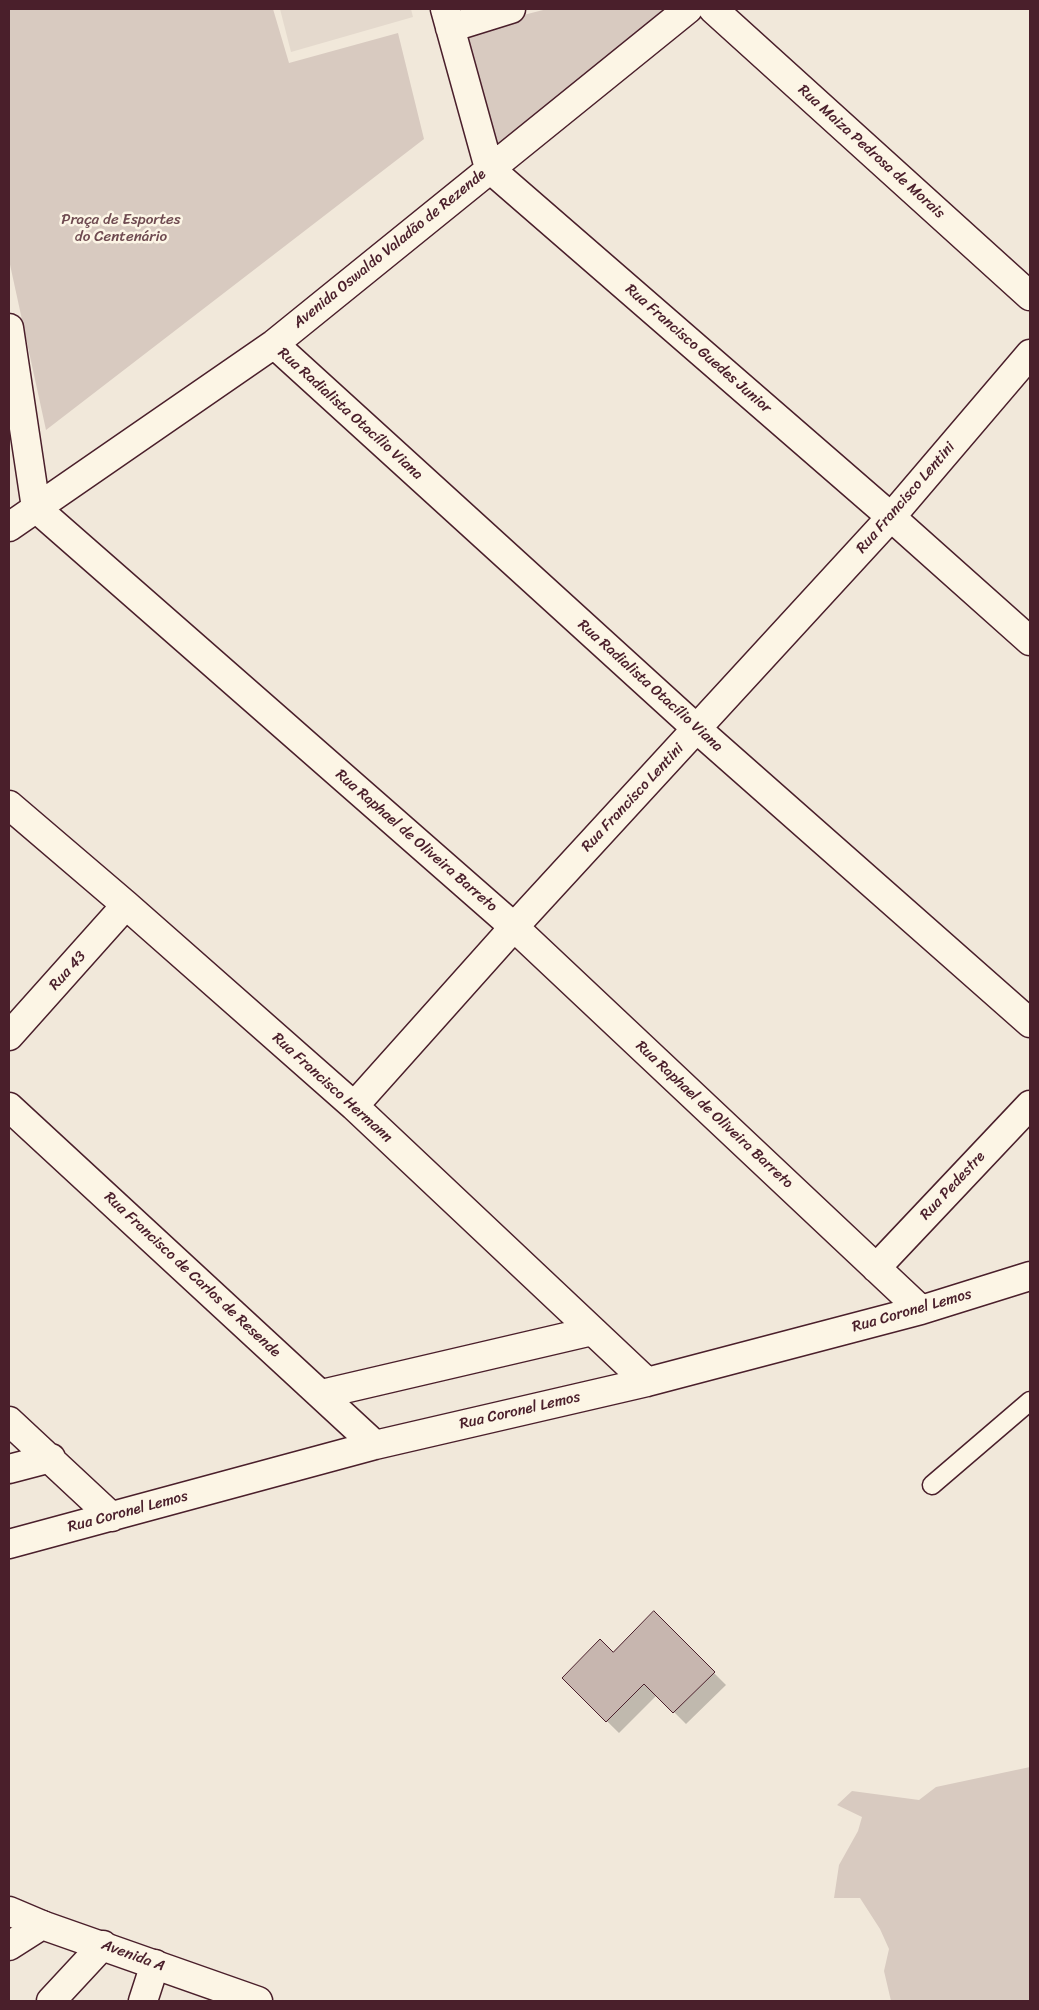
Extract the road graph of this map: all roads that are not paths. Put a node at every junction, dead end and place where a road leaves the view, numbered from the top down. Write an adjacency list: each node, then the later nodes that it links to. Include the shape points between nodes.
1 (511, 9): 4 (street)
2 (688, 9): 5 (street, Avenida Oswaldo Valadão de Rezende)
3 (713, 9): 6 (street, Rua Maiza Pedrosa de Morais)
4 (448, 18): 5 (street)
5 (489, 168): 8 (street, Avenida Oswaldo Valadão de Rezende); 11 (street, Rua Francisco Guedes Junior)
6 (1030, 296)
7 (9, 328): 10 (street)
8 (274, 344): 10 (street, Avenida Oswaldo Valadão de Rezende); 14 (street, Rua Radialista Otacílio Viana)
9 (1030, 354): 11 (street, Rua Francisco Lentini)
10 (36, 508): 12 (street, Avenida Oswaldo Valadão de Rezende); 17 (street, Rua Raphael de Oliveira Barreto)
11 (891, 517): 13 (street, Rua Francisco Guedes Junior); 14 (street, Rua Francisco Lentini)
12 (9, 527)
13 (1030, 641)
14 (697, 729): 17 (street, Rua Francisco Lentini); 18 (street, Rua Radialista Otacílio Viana)
15 (9, 804): 16 (street, Rua Francisco Hermann)
16 (126, 905): 19 (street, Rua 43); 21 (street, Rua Francisco Hermann)
17 (514, 927): 21 (street, Rua Francisco Lentini); 23 (street, Rua Raphael de Oliveira Barreto)
18 (1030, 1023)
19 (9, 1036)
20 (1030, 1105): 23 (street, Rua Pedestre)
21 (354, 1106): 26 (street, Rua Francisco Hermann)
22 (9, 1107): 28 (street, Rua Francisco de Carlos de Resende)
23 (876, 1268): 25 (street, Rua Raphael de Oliveira Barreto)
24 (1030, 1276): 25 (street, Rua Coronel Lemos)
25 (921, 1310): 27 (street, Rua Coronel Lemos)
26 (592, 1331): 27 (street, Rua Francisco Hermann); 28 (street)
27 (646, 1382): 31 (street, Rua Coronel Lemos)
28 (322, 1394): 31 (street, Rua Francisco de Carlos de Resende)
29 (1030, 1402): 34 (lane)
30 (9, 1421): 32 (street)
31 (375, 1445): 35 (street, Rua Coronel Lemos)
32 (51, 1458): 33 (street); 35 (street)
33 (9, 1469)
34 (932, 1485)
35 (112, 1517): 36 (street, Rua Coronel Lemos)
36 (9, 1544)
37 (9, 1911): 38 (street, Avenida A)
38 (42, 1925): 39 (street, Avenida A); 40 (street)
39 (103, 1945): 41 (street, Avenida A); 42 (street)
40 (9, 1946)
41 (155, 1964): 43 (street); 44 (street, Avenida A)
42 (51, 2001)
43 (143, 2001)
44 (258, 2001)

